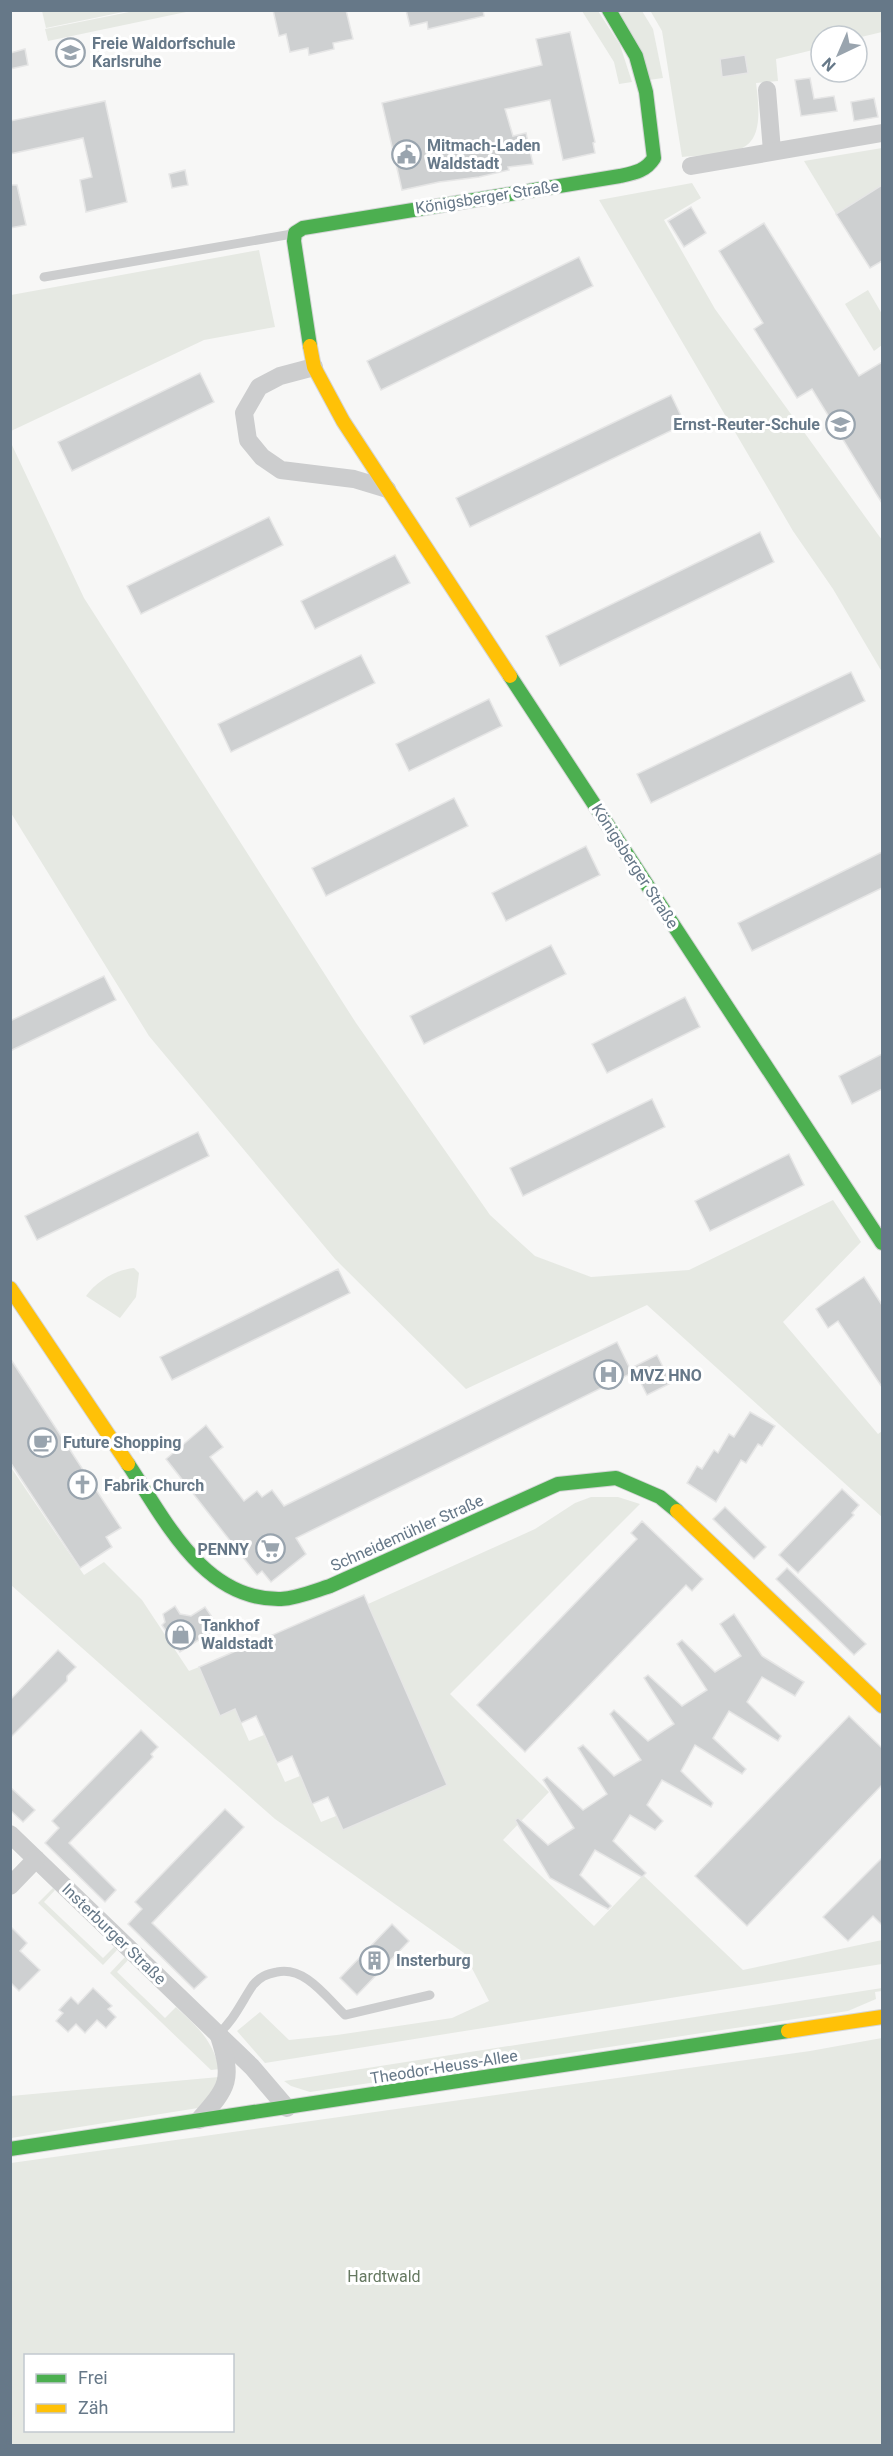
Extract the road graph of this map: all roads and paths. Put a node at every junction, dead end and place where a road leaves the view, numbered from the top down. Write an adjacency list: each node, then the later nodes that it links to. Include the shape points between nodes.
1 (609, 10): 6 (street, Königsberger Straße, via 636,56 646,92 654,158 645,170 337,221)
2 (767, 90): 4 (street)
3 (882, 133): 4 (street)
4 (772, 151): 5 (street)
5 (691, 166)
6 (295, 233): 7 (lane); 8 (street, Königsberger Straße)
7 (45, 277)
8 (314, 367): 9 (street, Königsberger Straße); 9 (street, via 280,376 259,387 244,413 248,440 262,457 281,470 354,479)
9 (387, 489): 10 (street, Königsberger Straße)
10 (882, 1243)
11 (10, 1288): 12 (street, Schneidemühler Straße, via 185,1550 199,1568 227,1587 259,1597 300,1596 558,1484 616,1478 643,1488 675,1509)
12 (882, 1706)
13 (10, 1834): 14 (street, Insterburger Straße)
14 (36, 1859): 15 (street); 18 (street, Insterburger Straße)
15 (10, 1886)
16 (430, 1995): 18 (lane, via 345,2014 302,1975 295,1971 276,1972 262,1976 231,2024)
17 (882, 2017): 19 (street, Theodor-Heuss-Allee)
18 (218, 2034): 19 (street, Insterburger Straße, via 265,2080); 20 (street, via 226,2060 226,2081)
19 (287, 2108): 20 (street, Theodor-Heuss-Allee)
20 (200, 2120): 21 (street, Theodor-Heuss-Allee)
21 (10, 2149)

